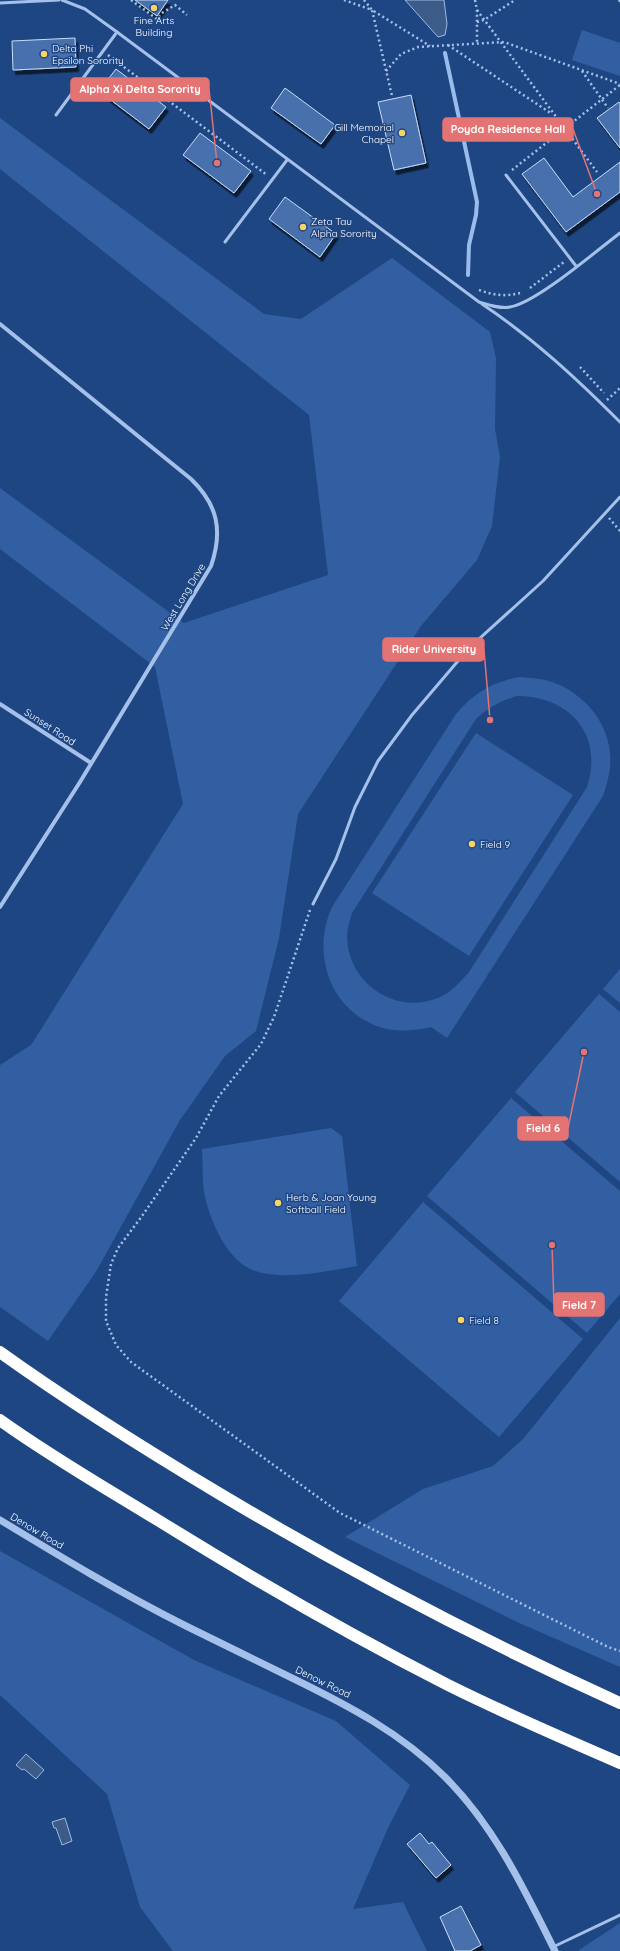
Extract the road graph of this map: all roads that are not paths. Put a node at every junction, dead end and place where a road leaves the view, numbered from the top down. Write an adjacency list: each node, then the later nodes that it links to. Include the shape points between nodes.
1 (59, 0): 3 (lane)
2 (62, 0): 4 (lane, via 85,9)
3 (0, 3)
4 (117, 32): 5 (lane); 6 (lane)
5 (56, 115)
6 (287, 160): 9 (lane); 11 (lane)
7 (506, 175): 10 (lane)
8 (620, 233): 10 (lane)
9 (225, 242)
10 (576, 266): 11 (lane, via 528,301 510,307 497,307)
11 (479, 302): 13 (lane, via 541,347)
12 (0, 324): 16 (street, West Long Drive, via 191,479 205,494 216,518 218,534 211,566)
13 (620, 422)
14 (620, 497): 17 (lane, via 544,581 469,648 378,760 336,859)
15 (0, 704): 16 (street, Sunset Road)
16 (91, 763): 18 (street, West Long Drive)
17 (313, 904)
18 (0, 907)
19 (0, 1352): 22 (highway, via 162,1459 264,1520 461,1627)
20 (0, 1420): 23 (highway, via 218,1557 336,1625 449,1685)
21 (0, 1520): 25 (street, Denow Road, via 114,1588 363,1714 420,1753 445,1777 490,1830 512,1865)
22 (620, 1703)
23 (620, 1763)
24 (620, 1915): 25 (lane)
25 (554, 1949)

